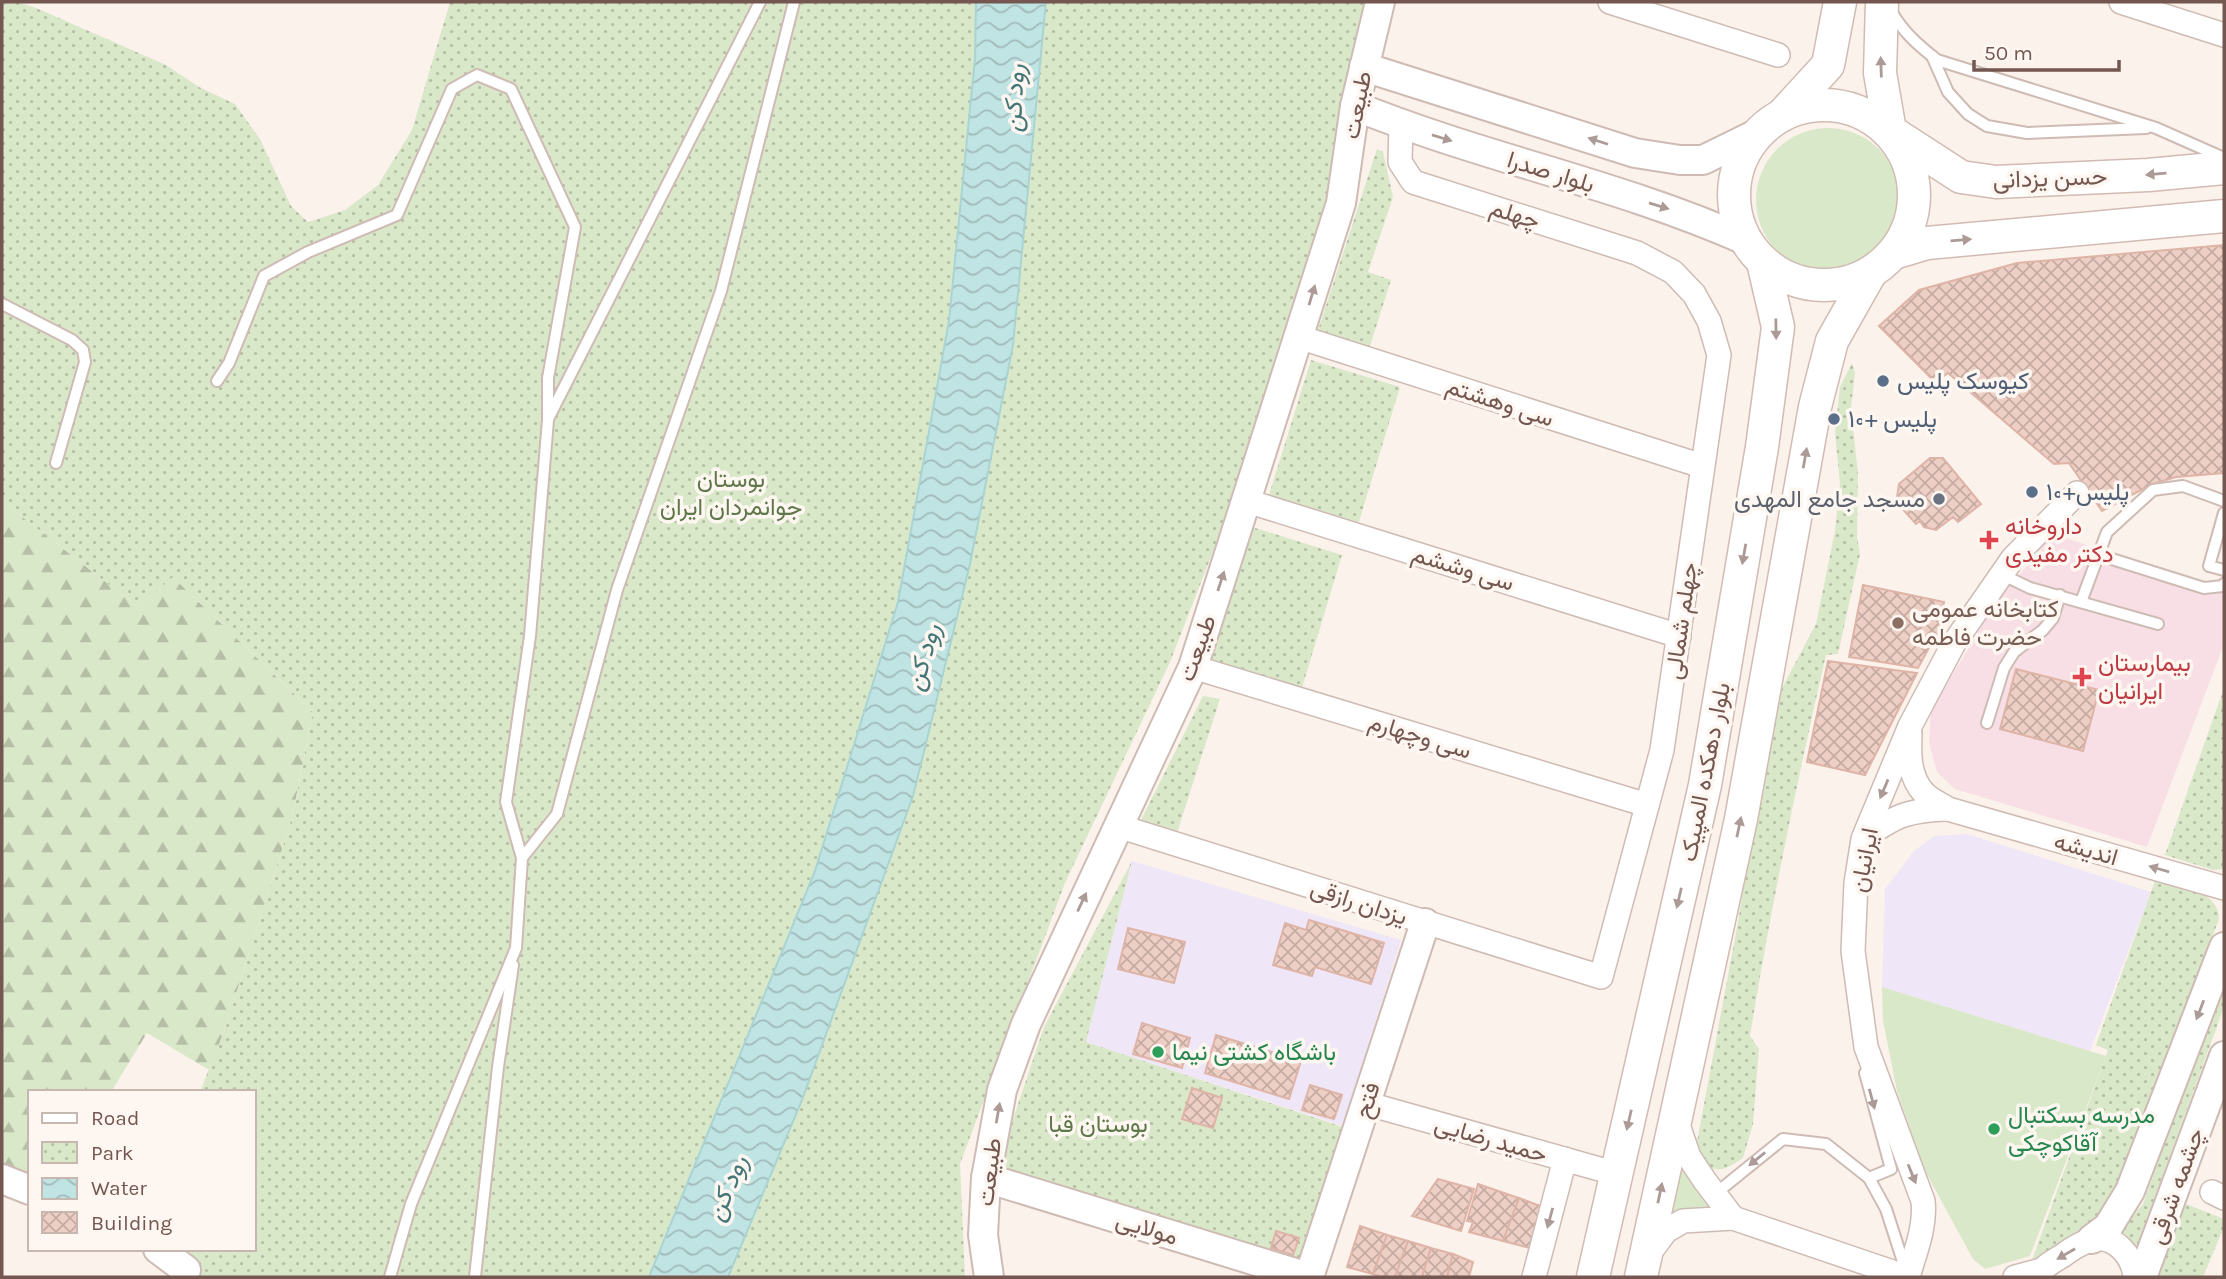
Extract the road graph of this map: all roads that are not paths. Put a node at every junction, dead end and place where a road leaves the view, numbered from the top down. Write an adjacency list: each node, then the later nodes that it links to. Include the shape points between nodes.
1 (760, 2): 27 (lane)
2 (794, 2): 49 (lane, via 721,291 617,590 556,814)
3 (1380, 2): 11 (street, طبیعت)
4 (1609, 2): 9 (street)
5 (1839, 2): 13 (main road, via 1828,65)
6 (1884, 2): 10 (lane, via 1915,44); 16 (main road, one-way to 6, via 1880,73)
7 (2121, 2): 8 (street)
8 (2224, 35)
9 (1778, 55)
10 (1932, 56): 15 (lane); 15 (lane, via 1948,92 1987,126 2026,133)
11 (1364, 67): 12 (street, طبیعت); 17 (street, بلوار صدرا, one-way to 11, via 1703,160 1635,153)
12 (1355, 106): 14 (street, بلوار صدرا); 25 (street, طبیعت, one-way to 12, via 1341,203)
13 (1784, 113): 16 (main road, via 1811,105 1840,105 1867,114); 17 (main road)
14 (1401, 125): 21 (street, بلوار صدرا, one-way to 21, via 1677,212); 23 (street, چهلم, via 1400,162 1413,182 1637,253)
15 (2156, 128): 18 (lane)
16 (1889, 131): 19 (main road, حسن یزدانی, one-way to 16, via 1996,182 1961,177); 22 (main road, via 1905,153 1914,178 1915,205 1908,230)
17 (1756, 134): 21 (main road, via 1740,158 1733,186 1735,214)
18 (2224, 158)
19 (2224, 168)
20 (2224, 216): 22 (main road, one-way to 20, via 1927,243)
21 (1754, 251): 22 (main road, via 1787,278 1815,285 1844,283); 60 (main road, بلوار دهکده المپیک, one-way to 60, via 1778,327 1762,447 1705,785)
22 (1882, 263): 58 (main road, بلوار دهکده المپیک, one-way to 22, via 1741,819 1815,407 1832,341)
23 (1672, 272): 29 (street, چهلم شمالی, via 1694,294 1709,321 1719,355)
24 (2, 304): 28 (lane, via 83,350 85,362)
25 (1299, 338): 29 (street, سی وهشتم); 31 (street, طبیعت)
26 (217, 381): 27 (lane, via 229,363 264,276 397,215 452,89 477,75 511,89 575,227 548,378)
27 (548, 420): 49 (lane, via 530,636 506,802)
28 (56, 463)
29 (1702, 466): 41 (street, چهلم شمالی)
30 (2077, 493): 36 (street, ایرانیان)
31 (1247, 501): 41 (street, سی وششم); 42 (street, طبیعت, one-way to 31)
32 (2224, 501): 34 (lane, via 2183,486 2152,490 2107,532)
33 (2224, 513): 35 (lane, via 2209,566)
34 (2099, 555): 37 (lane, via 2204,588); 39 (lane)
35 (2224, 570)
36 (2001, 574): 38 (lane); 44 (street, ایرانیان, via 1954,643)
37 (2224, 584)
38 (2060, 595): 39 (lane); 43 (lane, via 2053,618 2014,652 2004,668)
39 (2081, 602): 40 (lane)
40 (2158, 624)
41 (1679, 636): 45 (street, چهلم شمالی, via 1662,750)
42 (1193, 667): 45 (street, سی وچهارم); 47 (street, طبیعت)
43 (1987, 723)
44 (1910, 726): 46 (street, via 1913,774 1925,794); 48 (street, ایرانیان, one-way to 48)
45 (1647, 805): 54 (street, چهلم شمالی)
46 (1948, 809): 48 (street, via 1920,810 1888,820); 50 (street, اندیشه, one-way to 46)
47 (1118, 826): 51 (street, یزدان رازقی); 61 (street, طبیعت, one-way to 47, via 1002,1090 1026,1024)
48 (1863, 839): 55 (street, ایرانیان, via 1853,951)
49 (522, 858): 53 (lane)
50 (2224, 888)
51 (1424, 923): 54 (street, یزدان رازقی); 57 (street, فتح)
52 (2224, 947): 67 (street, چشمه شرقی, one-way to 67, via 2130,1191 2108,1227)
53 (516, 948): 72 (lane, via 411,1204); 73 (lane)
54 (1601, 977)
55 (1865, 1033): 62 (lane, one-way to 62, via 1860,1055 1891,1169); 78 (street, ایرانیان, one-way to 78, via 1866,1048 1923,1201 1923,1226)
56 (2224, 1056): 81 (street, چشمه شرقی)
57 (1366, 1103): 59 (street, حمید رضایی); 75 (street, فتح)
58 (1676, 1119): 65 (street, via 1689,1157); 69 (main road, بلوار دهکده المپیک, one-way to 58)
59 (1565, 1159): 60 (street, حمید رضایی); 76 (street, one-way to 76)
60 (1617, 1174): 77 (main road, بلوار دهکده المپیک)
61 (986, 1178): 74 (street, طبیعت, via 983,1235); 75 (street, مولایی)
62 (1869, 1178): 65 (lane, one-way to 65, via 1826,1144 1783,1139); 78 (lane, via 1886,1209)
63 (2, 1179): 64 (street)
64 (28, 1189)
65 (1715, 1194): 66 (street)
66 (1733, 1217): 69 (street, via 1683,1220 1666,1231); 78 (street)
67 (2092, 1240): 70 (street, one-way to 70); 80 (street, via 2107,1240 2120,1247 2129,1256)
68 (160, 1251): 71 (street)
69 (1643, 1268)
70 (2039, 1273): 79 (street)
71 (186, 1274)
72 (390, 1277)
73 (475, 1277)
74 (989, 1277)
75 (1308, 1277)
76 (1534, 1277)
77 (1593, 1277)
78 (1908, 1277)
79 (2015, 1277)
80 (2135, 1277)
81 (2143, 1277)

